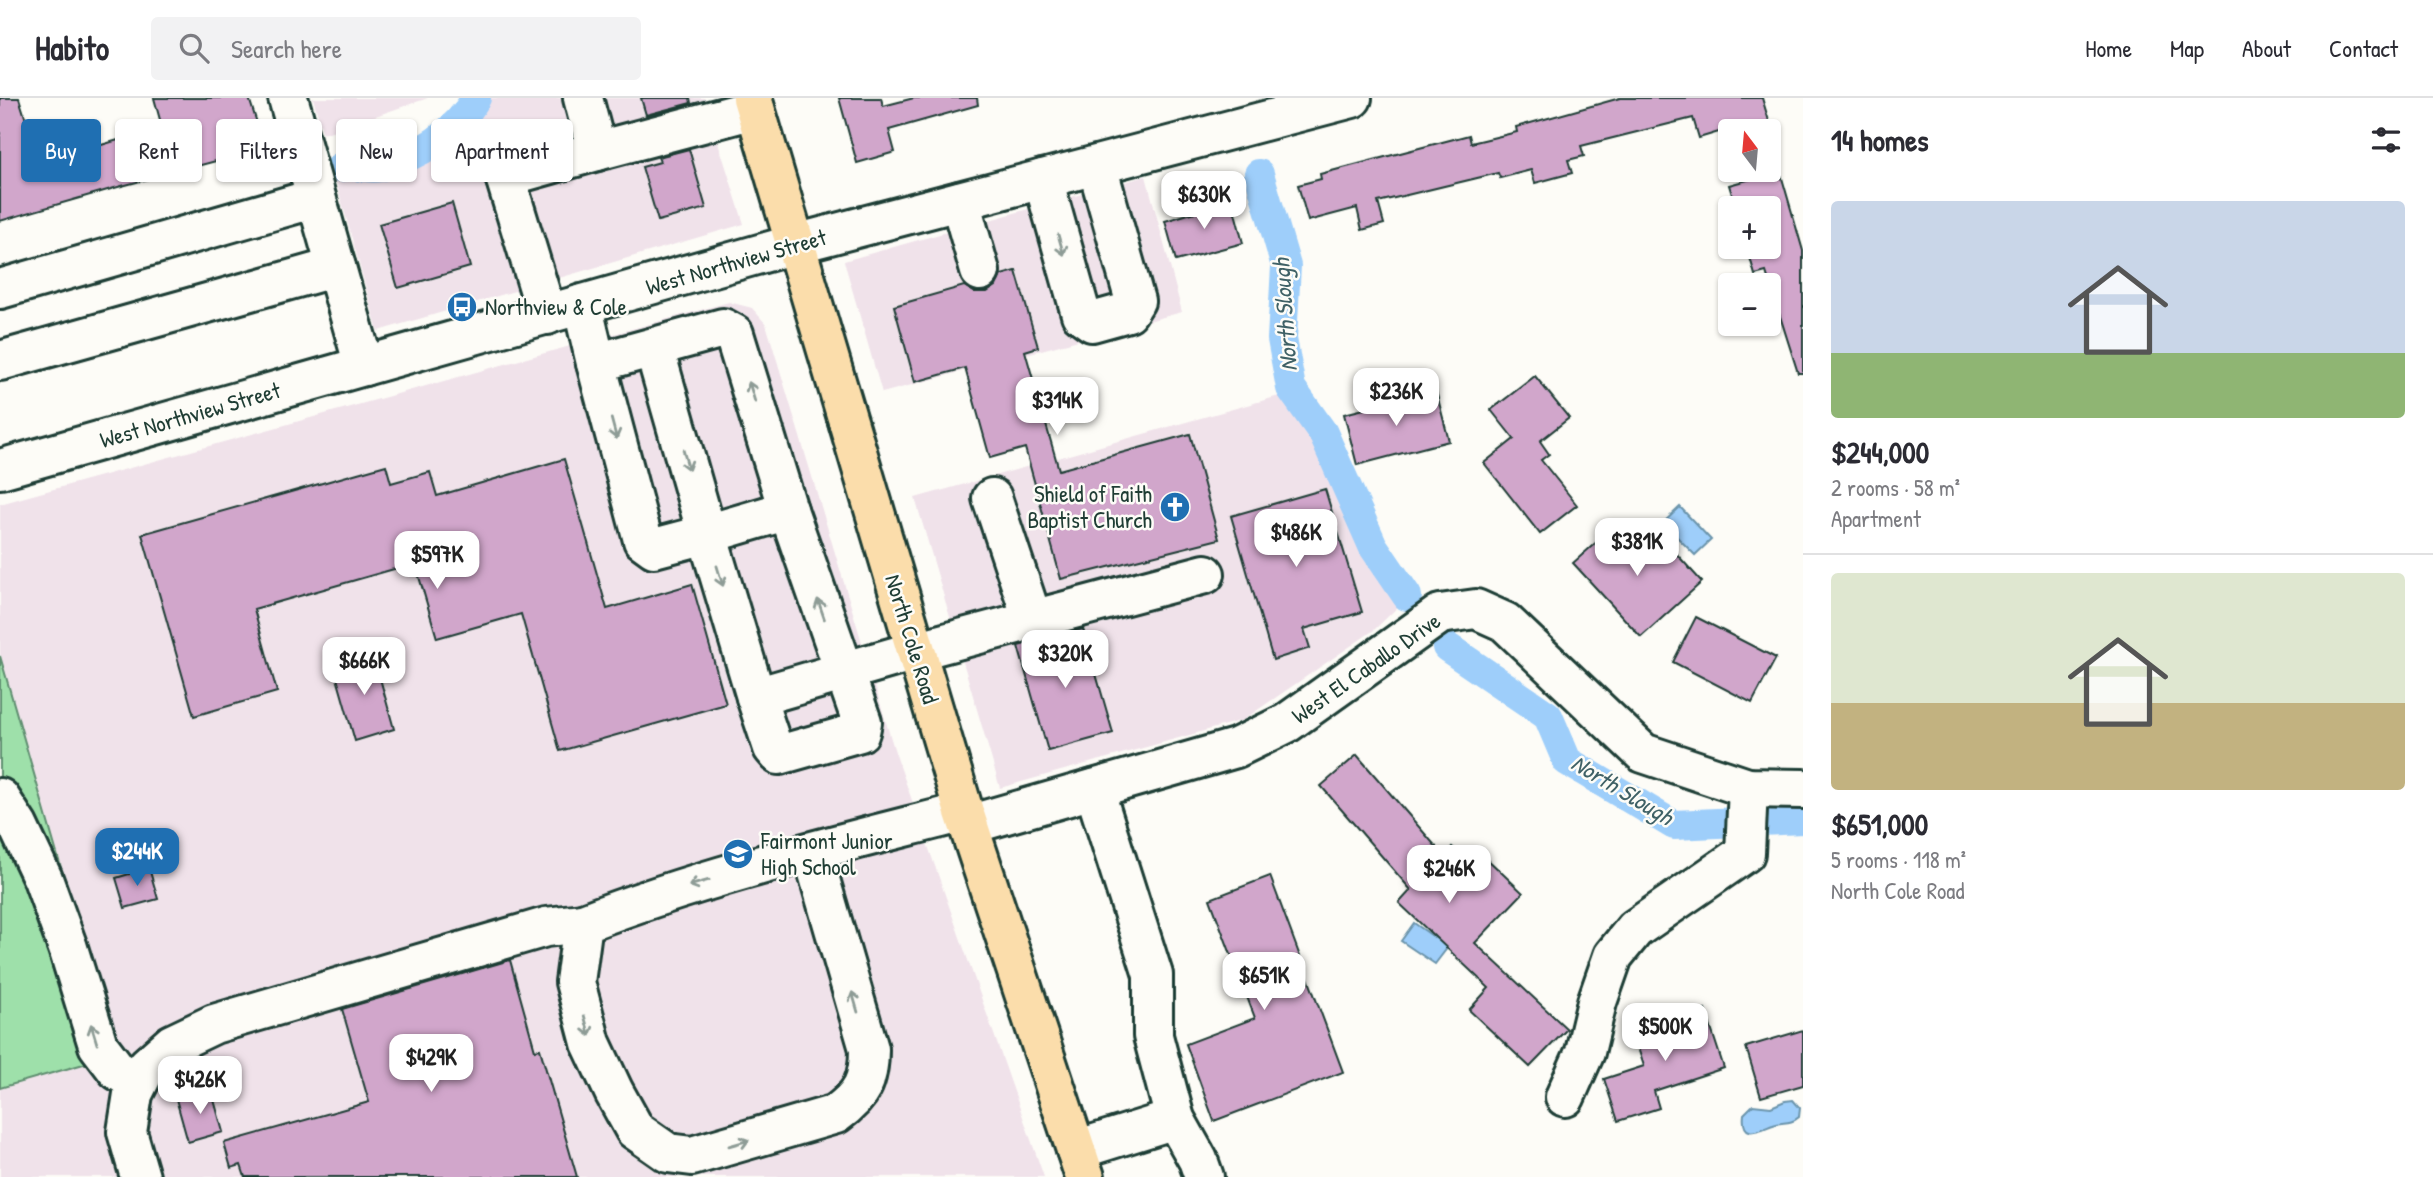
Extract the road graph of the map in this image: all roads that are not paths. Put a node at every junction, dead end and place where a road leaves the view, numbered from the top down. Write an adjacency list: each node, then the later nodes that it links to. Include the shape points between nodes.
1 (289, 98): 8 (street)
2 (583, 98): 5 (street)
3 (1352, 98): 6 (street, West Northview Street)
4 (754, 104): 5 (street); 10 (main road, North Cole Road)
5 (597, 151): 14 (street, via 500,162)
6 (1097, 166): 7 (street, West Northview Street); 7 (street, one-way to 6, via 1081,314 1092,322 1128,312 1135,301)
7 (1043, 179): 9 (street, West Northview Street)
8 (316, 198): 11 (street); 13 (street)
9 (960, 201): 10 (street, West Northview Street); 12 (street)
10 (795, 244): 14 (street, West Northview Street); 25 (main road, North Cole Road)
11 (336, 267): 16 (street); 18 (street)
12 (980, 271)
13 (0, 289)
14 (565, 309): 17 (street); 18 (street, West Northview Street)
15 (654, 348): 17 (street); 21 (street, one-way to 15, via 734,334 723,328); 22 (street, one-way to 22)
16 (0, 361)
17 (596, 363): 22 (street, one-way to 22, via 643,540 654,548)
18 (364, 366): 19 (street, West Northview Street)
19 (0, 469)
20 (992, 498): 24 (street)
21 (788, 510): 22 (street); 26 (street, one-way to 21)
22 (707, 534): 27 (street, one-way to 27)
23 (1205, 574): 24 (street)
24 (1033, 621): 25 (street)
25 (915, 651): 26 (street); 32 (main road, North Cole Road)
26 (844, 673): 27 (street); 27 (street, via 862,722 860,732 779,755)
27 (756, 697)
28 (1748, 788): 29 (street, West El Caballo Drive, via 1643,753 1505,622 1476,609 1440,614 1287,723 1236,748); 30 (street, West El Caballo Drive); 36 (street, via 1745,853 1635,929 1613,956 1585,1052)
29 (1094, 789): 32 (street, West El Caballo Drive); 37 (street, via 1153,975 1153,1036)
30 (1803, 789)
31 (0, 798): 35 (street, one-way to 31, via 117,1070 98,1045 43,878)
32 (966, 819): 33 (street, West El Caballo Drive); 38 (main road, North Cole Road)
33 (812, 852): 34 (street, West El Caballo Drive, one-way to 34, via 649,898); 34 (street, one-way to 33, via 575,982 591,1043 635,1130 668,1153 692,1156 836,1114 862,1088 869,1071 869,1049)
34 (583, 923): 35 (street, West El Caballo Drive, via 546,927 214,1024 172,1044 147,1066)
35 (138, 1083): 39 (street, via 127,1132)
36 (1565, 1097)
37 (1175, 1119): 38 (street); 40 (street)
38 (1080, 1164)
39 (140, 1177)
40 (1204, 1177)

